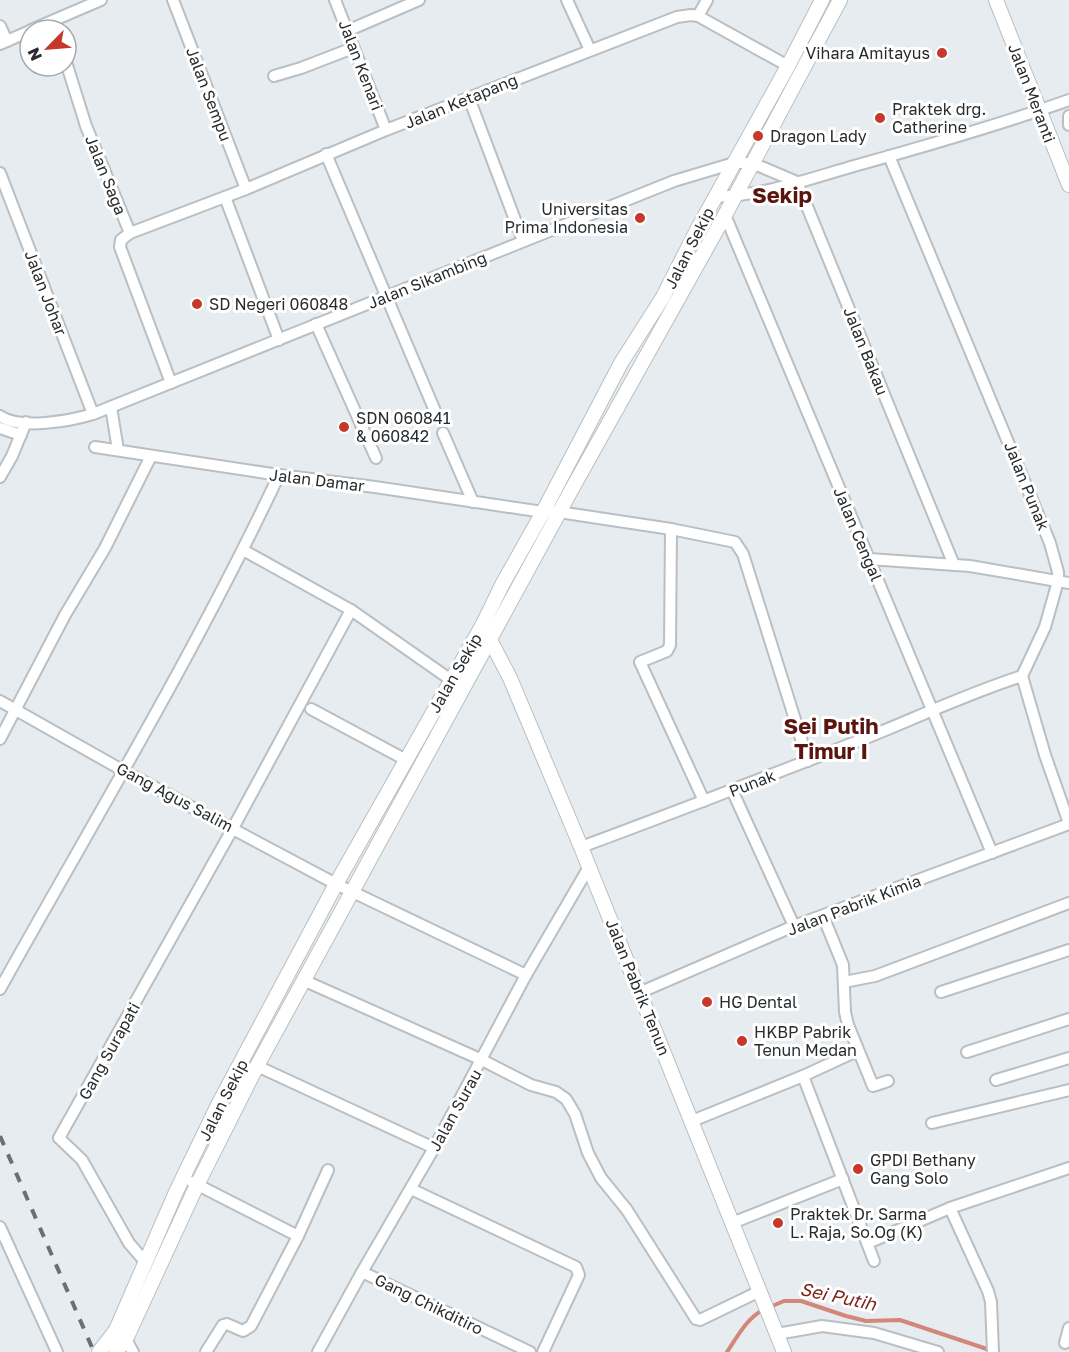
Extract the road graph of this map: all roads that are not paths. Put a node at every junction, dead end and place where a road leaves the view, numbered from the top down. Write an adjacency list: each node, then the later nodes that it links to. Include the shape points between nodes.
1 (101, 0): 11 (street)
2 (172, 0): 34 (street, Jalan Sempu)
3 (335, 0): 13 (street, Jalan Kenari)
4 (419, 0): 13 (street)
5 (567, 0): 17 (street)
6 (707, 0): 10 (street)
7 (822, 0): 18 (street, Jalan Sekip)
8 (840, 0): 30 (street, Jalan Sekip)
9 (996, 0): 23 (street, Jalan Meranti)
10 (698, 16): 17 (street, Jalan Ketapang, via 677,17); 18 (street)
11 (67, 18)
12 (0, 26): 15 (street)
13 (347, 31): 16 (street, Jalan Kenari)
14 (18, 36): 15 (street)
15 (3, 42)
16 (353, 48): 19 (street); 26 (street, Jalan Kenari)
17 (590, 50): 21 (street, Jalan Ketapang)
18 (788, 66): 29 (street, Jalan Sekip)
19 (274, 76)
20 (71, 78): 39 (street, Jalan Saga, via 86,126)
21 (469, 98): 26 (street, Jalan Ketapang); 40 (street)
22 (1069, 100): 23 (street)
23 (1039, 111): 28 (street); 33 (street, Jalan Meranti)
24 (1069, 117): 25 (street)
25 (1069, 125)
26 (386, 130): 27 (street, Jalan Ketapang)
27 (326, 154): 34 (street, Jalan Ketapang); 41 (street)
28 (889, 156): 32 (street); 68 (street, Jalan Punak)
29 (734, 163): 30 (street, Jalan Sikambing); 37 (street, Jalan Sekip); 40 (street, Jalan Sikambing)
30 (752, 163): 32 (street); 35 (street, Jalan Sekip)
31 (0, 173): 49 (street, Jalan Johar)
32 (797, 182): 35 (street); 67 (street, Jalan Bakau)
33 (1069, 185)
34 (246, 189): 36 (street, Jalan Ketapang)
35 (735, 196): 37 (street); 38 (street, Jalan Sekip)
36 (225, 197): 39 (street, Jalan Ketapang); 43 (street)
37 (715, 197): 44 (street, Jalan Sekip, via 663,297)
38 (725, 215): 45 (street, Jalan Sekip); 66 (street, Jalan Cengal)
39 (130, 233): 46 (street, Jalan Saga, via 121,240 120,247)
40 (523, 241): 41 (street, Jalan Sikambing)
41 (387, 298): 42 (street, Jalan Sikambing); 48 (street)
42 (316, 324): 43 (street, Jalan Sikambing); 58 (street)
43 (279, 340): 46 (street, Jalan Sikambing)
44 (621, 363): 45 (street); 62 (street, Jalan Sekip)
45 (636, 372): 63 (street, Jalan Sekip)
46 (171, 383): 47 (street, Jalan Sikambing)
47 (111, 407): 49 (street, Jalan Sikambing); 56 (street)
48 (435, 411)
49 (93, 414): 51 (street, Jalan Sikambing, via 58,422)
50 (0, 416): 51 (street, Jalan Sikambing, via 8,421)
51 (26, 422): 54 (street)
52 (0, 428): 54 (street)
53 (443, 433): 61 (street)
54 (21, 435): 60 (street)
55 (95, 447): 56 (street, Jalan Damar)
56 (118, 450): 57 (street, Jalan Damar)
57 (151, 456): 59 (street, Jalan Damar); 75 (street)
58 (376, 458)
59 (279, 475): 61 (street, Jalan Damar); 65 (street)
60 (0, 477)
61 (473, 502): 62 (street, Jalan Damar)
62 (543, 512): 63 (street, Jalan Damar); 70 (street, Jalan Sekip)
63 (559, 512): 64 (street, Jalan Damar); 71 (street, Jalan Sekip)
64 (671, 529): 80 (street, Jalan Damar, via 735,542 739,547); 83 (street, via 670,645 667,651 640,662)
65 (243, 550): 69 (street); 81 (street)
66 (869, 559): 67 (street); 77 (street, Jalan Cengal)
67 (954, 565): 68 (street)
68 (1063, 582): 72 (street, Jalan Punak)
69 (351, 610): 73 (street); 85 (street)
70 (482, 626): 71 (street, Jalan Pabrik Tenun); 73 (street, Jalan Sekip)
71 (491, 639): 86 (street, Jalan Pabrik Tenun); 90 (street, Jalan Sekip)
72 (1022, 676): 77 (street, Punak); 84 (street)
73 (451, 680): 79 (street, Jalan Sekip)
74 (0, 701): 75 (street, Gang Agus Salim)
75 (16, 709): 78 (street); 81 (street, Gang Agus Salim)
76 (311, 709): 79 (street)
77 (933, 711): 80 (street, Punak); 87 (street, Jalan Cengal)
78 (0, 739)
79 (406, 760): 89 (street, Jalan Sekip)
80 (808, 761): 82 (street, Punak)
81 (122, 770): 85 (street, Gang Agus Salim); 98 (street)
82 (732, 790): 83 (street, Punak); 93 (street)
83 (704, 801): 86 (street, Punak)
84 (1069, 823): 87 (street, Jalan Pabrik Kimia)
85 (233, 828): 89 (street, Gang Agus Salim); 126 (street, Gang Surapati, via 59,1138 82,1160 129,1243)
86 (581, 847): 88 (street, Jalan Pabrik Tenun)
87 (992, 853): 92 (street, Jalan Pabrik Kimia)
88 (589, 867): 95 (street, Jalan Surau); 99 (street, Jalan Pabrik Tenun)
89 (336, 884): 90 (street, Gang Agus Salim); 116 (street, Jalan Sekip)
90 (350, 892): 95 (street, Gang Agus Salim); 96 (street, Jalan Sekip)
91 (1069, 903): 97 (street, via 875,976)
92 (823, 916): 93 (street, Jalan Pabrik Kimia); 97 (street, via 843,965)
93 (794, 926): 99 (street, Jalan Pabrik Kimia)
94 (1069, 951): 100 (street)
95 (526, 975): 105 (street, Jalan Surau)
96 (303, 980): 105 (street); 106 (street, Jalan Sekip)
97 (844, 982): 102 (street, via 845,1012)
98 (0, 989)
99 (641, 992): 111 (street, Jalan Pabrik Tenun)
100 (941, 992)
101 (1069, 1019): 103 (street)
102 (857, 1051): 107 (street); 109 (street, via 873,1086)
103 (967, 1052)
104 (1069, 1058): 108 (street)
105 (482, 1060): 113 (street, Jalan Surau); 128 (street, via 566,1100 601,1178 627,1210 696,1319)
106 (257, 1066): 113 (street); 118 (street, Jalan Sekip)
107 (803, 1076): 111 (street); 117 (street)
108 (996, 1080)
109 (888, 1081)
110 (1069, 1090): 112 (street)
111 (692, 1121): 121 (street, Jalan Pabrik Tenun)
112 (932, 1123)
113 (434, 1148): 119 (street, Jalan Surau)
114 (1069, 1168): 120 (street)
115 (328, 1170): 123 (street)
116 (183, 1178): 118 (street); 126 (street, Jalan Sekip)
117 (843, 1179): 121 (street); 124 (street)
118 (197, 1185): 123 (street); 130 (street, Jalan Sekip)
119 (411, 1189): 127 (street, Jalan Surau); 141 (street, via 576,1267 579,1275)
120 (950, 1208): 124 (street); 143 (street, via 988,1291)
121 (732, 1223): 128 (street, Jalan Pabrik Tenun)
122 (0, 1227): 134 (street)
123 (298, 1236): 138 (street, via 251,1326 243,1330 223,1324)
124 (868, 1243): 125 (street)
125 (874, 1261)
126 (146, 1263): 130 (street, Jalan Sekip)
127 (362, 1272): 139 (street, Jalan Surau); 140 (street, Gang Chikditiro)
128 (762, 1297): 131 (street, Jalan Pabrik Tenun)
129 (1069, 1329): 132 (street)
130 (121, 1335): 135 (street, Jalan Sekip); 136 (street, Jalan Sekip); 137 (street)
131 (778, 1342): 133 (street, via 822,1326 874,1333)
132 (1065, 1343)
133 (901, 1347): 142 (street)
134 (57, 1352)
135 (99, 1352)
136 (116, 1352)
137 (133, 1352)
138 (206, 1352)
139 (318, 1352)
140 (530, 1352)
141 (543, 1352)
142 (938, 1352)
143 (993, 1352)

